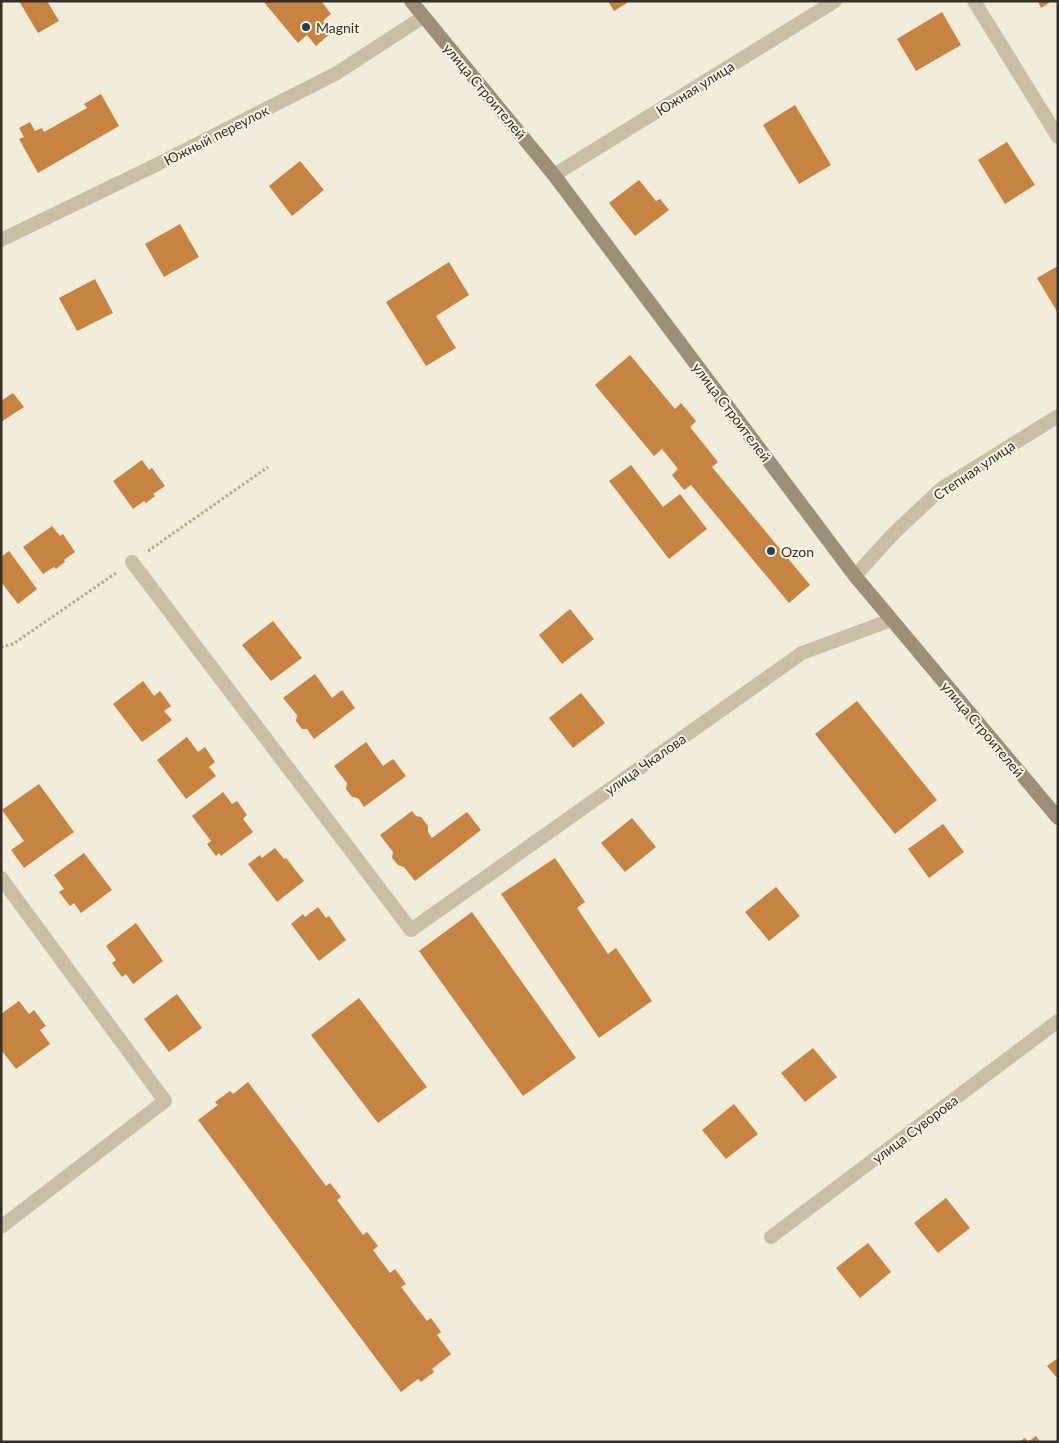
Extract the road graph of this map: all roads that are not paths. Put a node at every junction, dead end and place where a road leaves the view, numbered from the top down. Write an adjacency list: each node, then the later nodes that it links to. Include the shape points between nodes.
1 (410, 1): 4 (main road, улица Строителей)
2 (835, 1): 6 (street, Южная улица)
3 (974, 1): 5 (street)
4 (423, 17): 6 (main road, улица Строителей); 7 (street, Южный переулок, via 337,73)
5 (1058, 137)
6 (554, 175): 10 (main road, улица Строителей)
7 (1, 240)
8 (1058, 416): 10 (street, Степная улица, via 941,489 893,534)
9 (132, 562): 11 (street, улица Чкалова, via 411,930 802,653)
10 (855, 576): 11 (main road, улица Строителей)
11 (891, 620): 12 (main road, улица Строителей)
12 (1058, 818)
13 (1, 878): 15 (street, via 165,1100)
14 (1058, 1021): 16 (street, улица Суворова)
15 (1, 1227)
16 (771, 1237)

